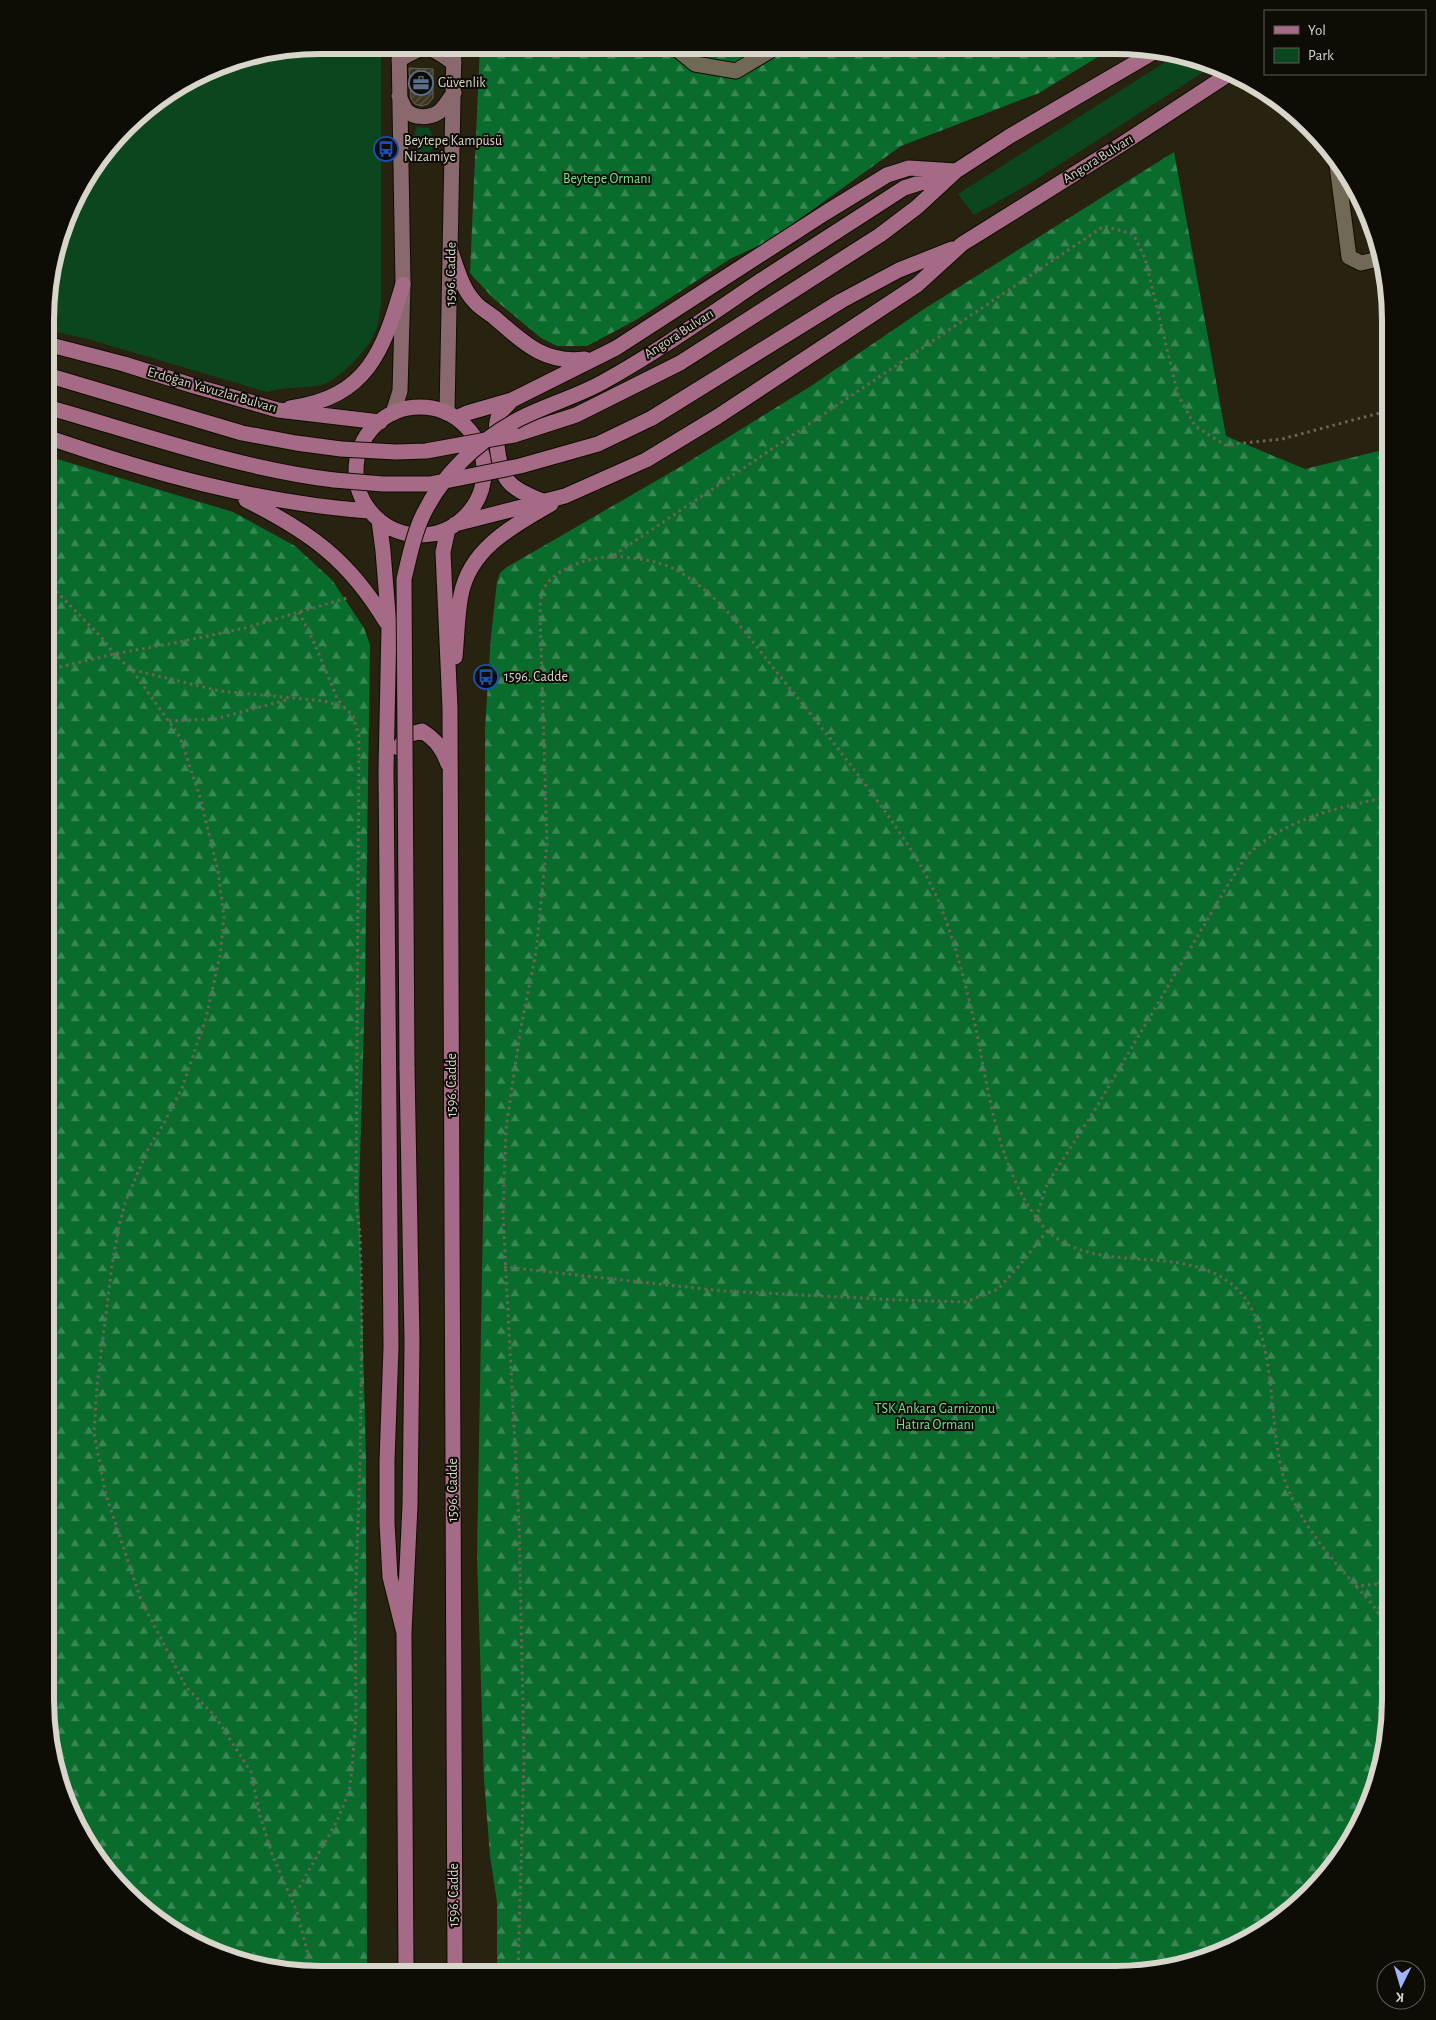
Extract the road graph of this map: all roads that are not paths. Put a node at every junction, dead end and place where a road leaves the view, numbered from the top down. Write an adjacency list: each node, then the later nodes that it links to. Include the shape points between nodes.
1 (399, 54): 10 (main road)
2 (441, 54): 7 (main road)
3 (454, 54): 7 (main road, 1596. Cadde)
4 (683, 54): 5 (street, via 695,64 736,71)
5 (765, 54)
6 (1148, 56): 11 (main road, Angora Bulvarı)
7 (454, 63): 9 (main road, 1596. Cadde)
8 (1225, 77): 13 (main road, Angora Bulvarı)
9 (454, 93): 10 (main road, via 441,111 433,116 413,115 405,109); 14 (main road, 1596. Cadde)
10 (399, 96): 16 (main road)
11 (956, 171): 18 (main road, Angora Bulvarı, via 908,168 887,175 616,348); 19 (main road, Angora Bulvarı, bridge, via 880,235 680,363 576,415 514,436 426,451 396,452 296,443 242,433); 36 (main road, Angora Bulvarı, bridge, via 904,188 602,383 520,419 485,440 448,476 421,518 404,579 412,1342 410,1506)
12 (1338, 174): 15 (street, via 1349,257 1361,263)
13 (962, 244): 21 (main road, Angora Bulvarı, bridge, via 899,270 841,301 652,418 598,444 520,466 430,484 334,480 275,471); 28 (main road, Angora Bulvarı, via 917,285 718,417 646,460)
14 (451, 252): 18 (main road, via 474,301 516,337 552,358 569,361); 24 (main road, 1596. Cadde)
15 (1375, 260)
16 (403, 284): 22 (main road, via 384,342 366,370 340,392 313,403); 23 (main road, via 400,391)
17 (54, 346): 22 (main road, Erdoğan Yavuzlar Bulvarı)
18 (592, 358): 20 (main road, Angora Bulvarı)
19 (54, 377)
20 (512, 400): 24 (main road, Angora Bulvarı); 29 (main road, via 500,414 497,425 500,460 507,481)
21 (54, 409)
22 (278, 410): 25 (main road, Erdoğan Yavuzlar Bulvarı)
23 (393, 413): 24 (main road, via 420,407); 25 (main road)
24 (451, 416): 31 (main road, via 470,431 479,446 483,463 483,481 478,498 469,513)
25 (380, 422): 30 (main road, via 367,435 359,451 356,468 358,486)
26 (54, 439): 27 (main road, via 131,464)
27 (218, 486): 30 (main road, via 293,503); 32 (main road, via 285,520 324,546 366,591)
28 (565, 496): 29 (main road, Angora Bulvarı); 33 (main road, via 507,530 488,546 468,573 461,595)
29 (542, 501): 31 (main road, Angora Bulvarı)
30 (374, 515): 31 (main road, via 393,529 410,534 428,535); 32 (main road, via 383,551)
31 (452, 527): 33 (main road, 1596. Cadde, via 443,552)
32 (389, 626): 34 (main road)
33 (450, 708): 35 (main road, 1596. Cadde)
34 (386, 770): 35 (main road, via 407,736 422,731 443,749); 36 (main road, via 391,1347 387,1523 390,1577)
35 (451, 770): 38 (main road, 1596. Cadde)
36 (404, 1633): 37 (main road)
37 (406, 1966)
38 (455, 1966)

